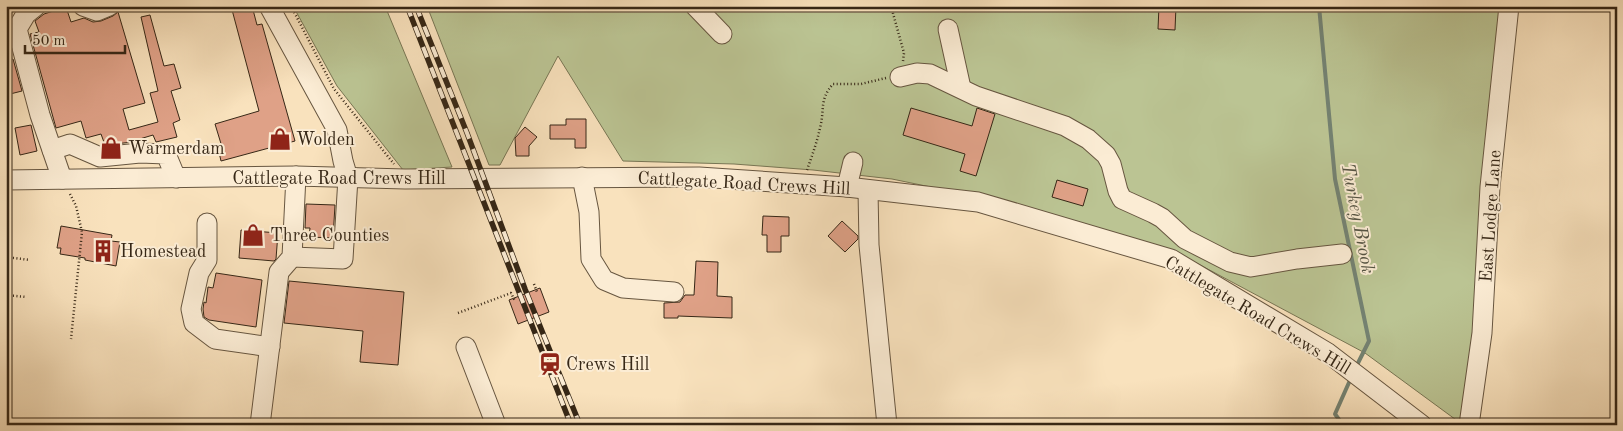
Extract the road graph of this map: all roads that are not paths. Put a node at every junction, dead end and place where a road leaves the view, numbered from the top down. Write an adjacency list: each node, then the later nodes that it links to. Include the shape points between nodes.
1 (36, 6): 11 (street, via 16,29)
2 (83, 6): 3 (street, via 97,11)
3 (109, 6)
4 (269, 6): 16 (street, via 337,130)
5 (695, 6): 8 (street)
6 (1509, 6): 31 (street, East Lodge Lane, via 1490,187 1482,334)
7 (948, 29): 10 (street)
8 (722, 34)
9 (900, 77): 10 (street, via 930,74)
10 (961, 88): 22 (street, via 1065,126 1088,139 1106,154 1122,199 1158,215 1185,239 1230,262 1251,267)
11 (52, 150): 15 (street, via 70,144 100,157 166,154); 17 (street)
12 (853, 162): 19 (street)
13 (296, 176): 15 (street, Cattlegate Road Crews Hill); 16 (street, Cattlegate Road Crews Hill); 23 (street)
14 (582, 177): 16 (street, Cattlegate Road Crews Hill); 19 (street, Cattlegate Road Crews Hill, via 699,177); 24 (street, via 589,212 591,259 604,280 623,288)
15 (176, 178): 17 (street, Cattlegate Road Crews Hill)
16 (348, 178): 23 (street, via 343,259)
17 (62, 179): 18 (street, Cattlegate Road Crews Hill)
18 (6, 180)
19 (847, 187): 20 (street, Cattlegate Road Crews Hill)
20 (868, 190): 29 (street, via 869,245); 30 (street, Cattlegate Road Crews Hill, via 978,202 1171,259 1328,353)
21 (207, 223): 25 (street, via 208,260 199,273 191,309 194,324 216,339)
22 (1342, 254)
23 (292, 257): 25 (street, via 279,272)
24 (674, 292)
25 (270, 347): 27 (street)
26 (466, 347): 28 (street)
27 (260, 425)
28 (496, 425)
29 (887, 425)
30 (1422, 425)
31 (1469, 425)

